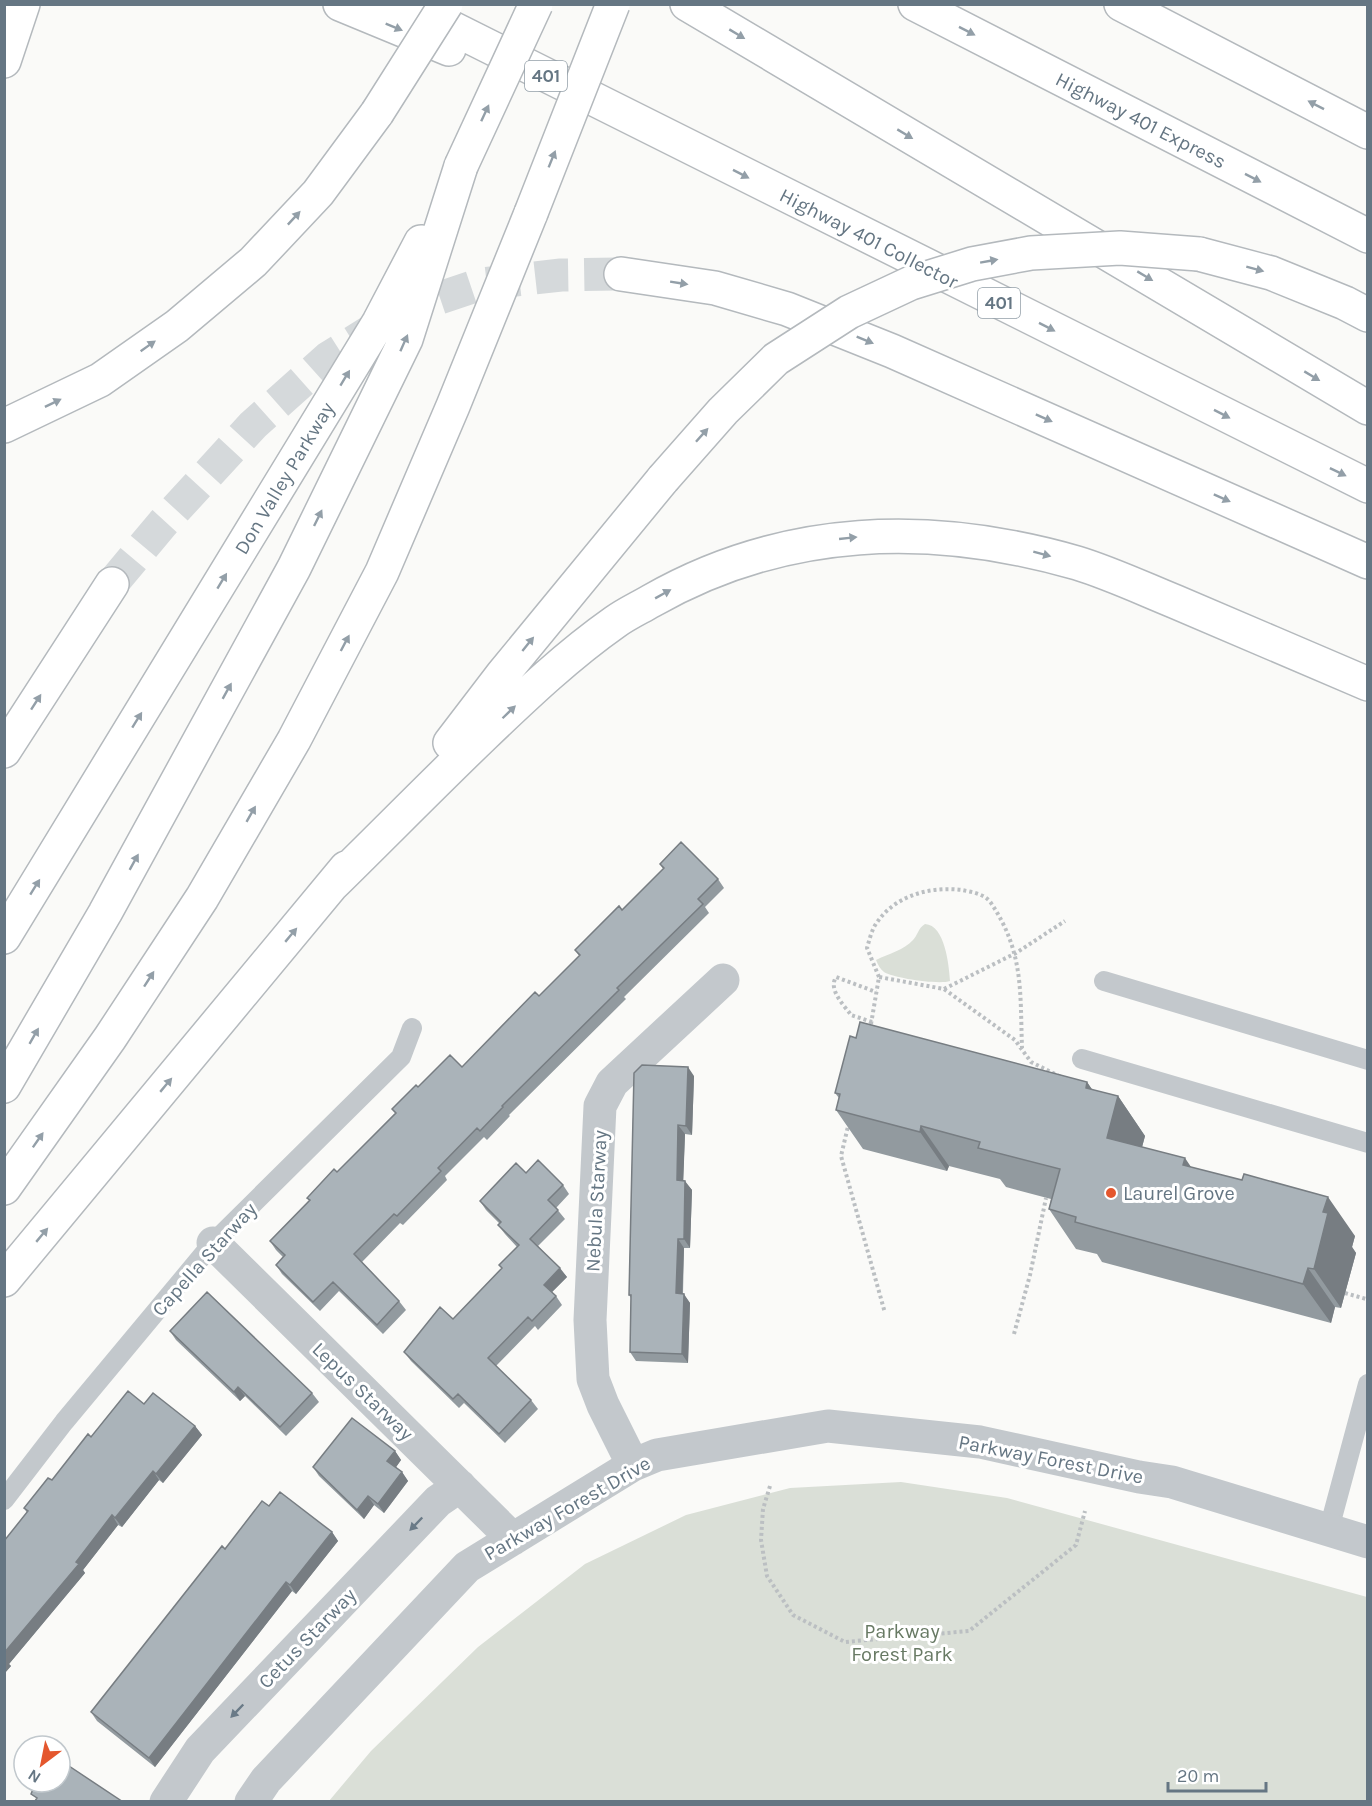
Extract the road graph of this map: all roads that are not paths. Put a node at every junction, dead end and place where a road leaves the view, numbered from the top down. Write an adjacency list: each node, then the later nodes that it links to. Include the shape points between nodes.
1 (23, 4): 10 (highway)
2 (340, 4): 12 (highway, one-way to 12)
3 (404, 4): 12 (highway, Highway 401 Collector / 401)
4 (446, 4): 18 (highway, one-way to 4, bridge, via 100,380 177,326 253,262 318,193 377,113)
5 (536, 4): 13 (highway, Don Valley Parkway, one-way to 5, bridge)
6 (613, 4): 33 (highway, one-way to 6, bridge, via 202,898 294,740 382,572 453,406)
7 (687, 4): 17 (highway, one-way to 17)
8 (915, 4): 14 (highway, Highway 401 Express, one-way to 14)
9 (1121, 4): 11 (highway, one-way to 9)
10 (4, 61)
11 (1368, 132)
12 (689, 148): 19 (highway, Highway 401 Collector / 401, one-way to 19)
13 (460, 166): 25 (highway, Don Valley Parkway, one-way to 13, via 379,322); 31 (highway, one-way to 13, via 105,913 294,568 406,339)
14 (1368, 236)
15 (621, 274): 20 (highway, one-way to 20, via 715,288 787,309 892,351)
16 (1368, 315): 24 (highway, one-way to 16, bridge, via 663,479 723,411 776,359 849,312 911,283 972,264 1031,253 1120,248 1199,254 1271,273)
17 (1368, 408)
18 (4, 426)
19 (1368, 486)
20 (1368, 562)
21 (112, 584): 23 (highway, one-way to 21)
22 (1368, 684): 24 (highway, one-way to 22, via 513,707 616,621 712,570 761,553 817,542 879,535 1032,551 1142,588)
23 (4, 751)
24 (332, 885): 35 (highway, one-way to 24)
25 (4, 937)
26 (723, 980): 37 (street, Nebula Starway, via 612,1083 600,1106 590,1320 593,1379)
27 (1104, 981): 30 (lane)
28 (412, 1028): 34 (lane, Capella Starway, via 401,1057)
29 (1082, 1059): 32 (lane)
30 (1368, 1060)
31 (4, 1086)
32 (1368, 1143)
33 (4, 1188)
34 (213, 1244): 38 (street, Lepus Starway); 39 (lane, Capella Starway)
35 (4, 1280)
36 (1368, 1384): 40 (lane)
37 (633, 1465): 40 (street, Parkway Forest Drive, via 657,1455 828,1426 980,1442 1172,1482); 41 (street, Parkway Forest Drive)
38 (460, 1486): 41 (street, Lepus Starway); 43 (street, Cetus Starway, one-way to 43, via 438,1501 208,1741)
39 (4, 1500)
40 (1329, 1529): 42 (street, Parkway Forest Drive)
41 (513, 1539): 44 (street, Parkway Forest Drive, via 467,1567 266,1780)
42 (1368, 1542)
43 (166, 1802)
44 (251, 1802)

